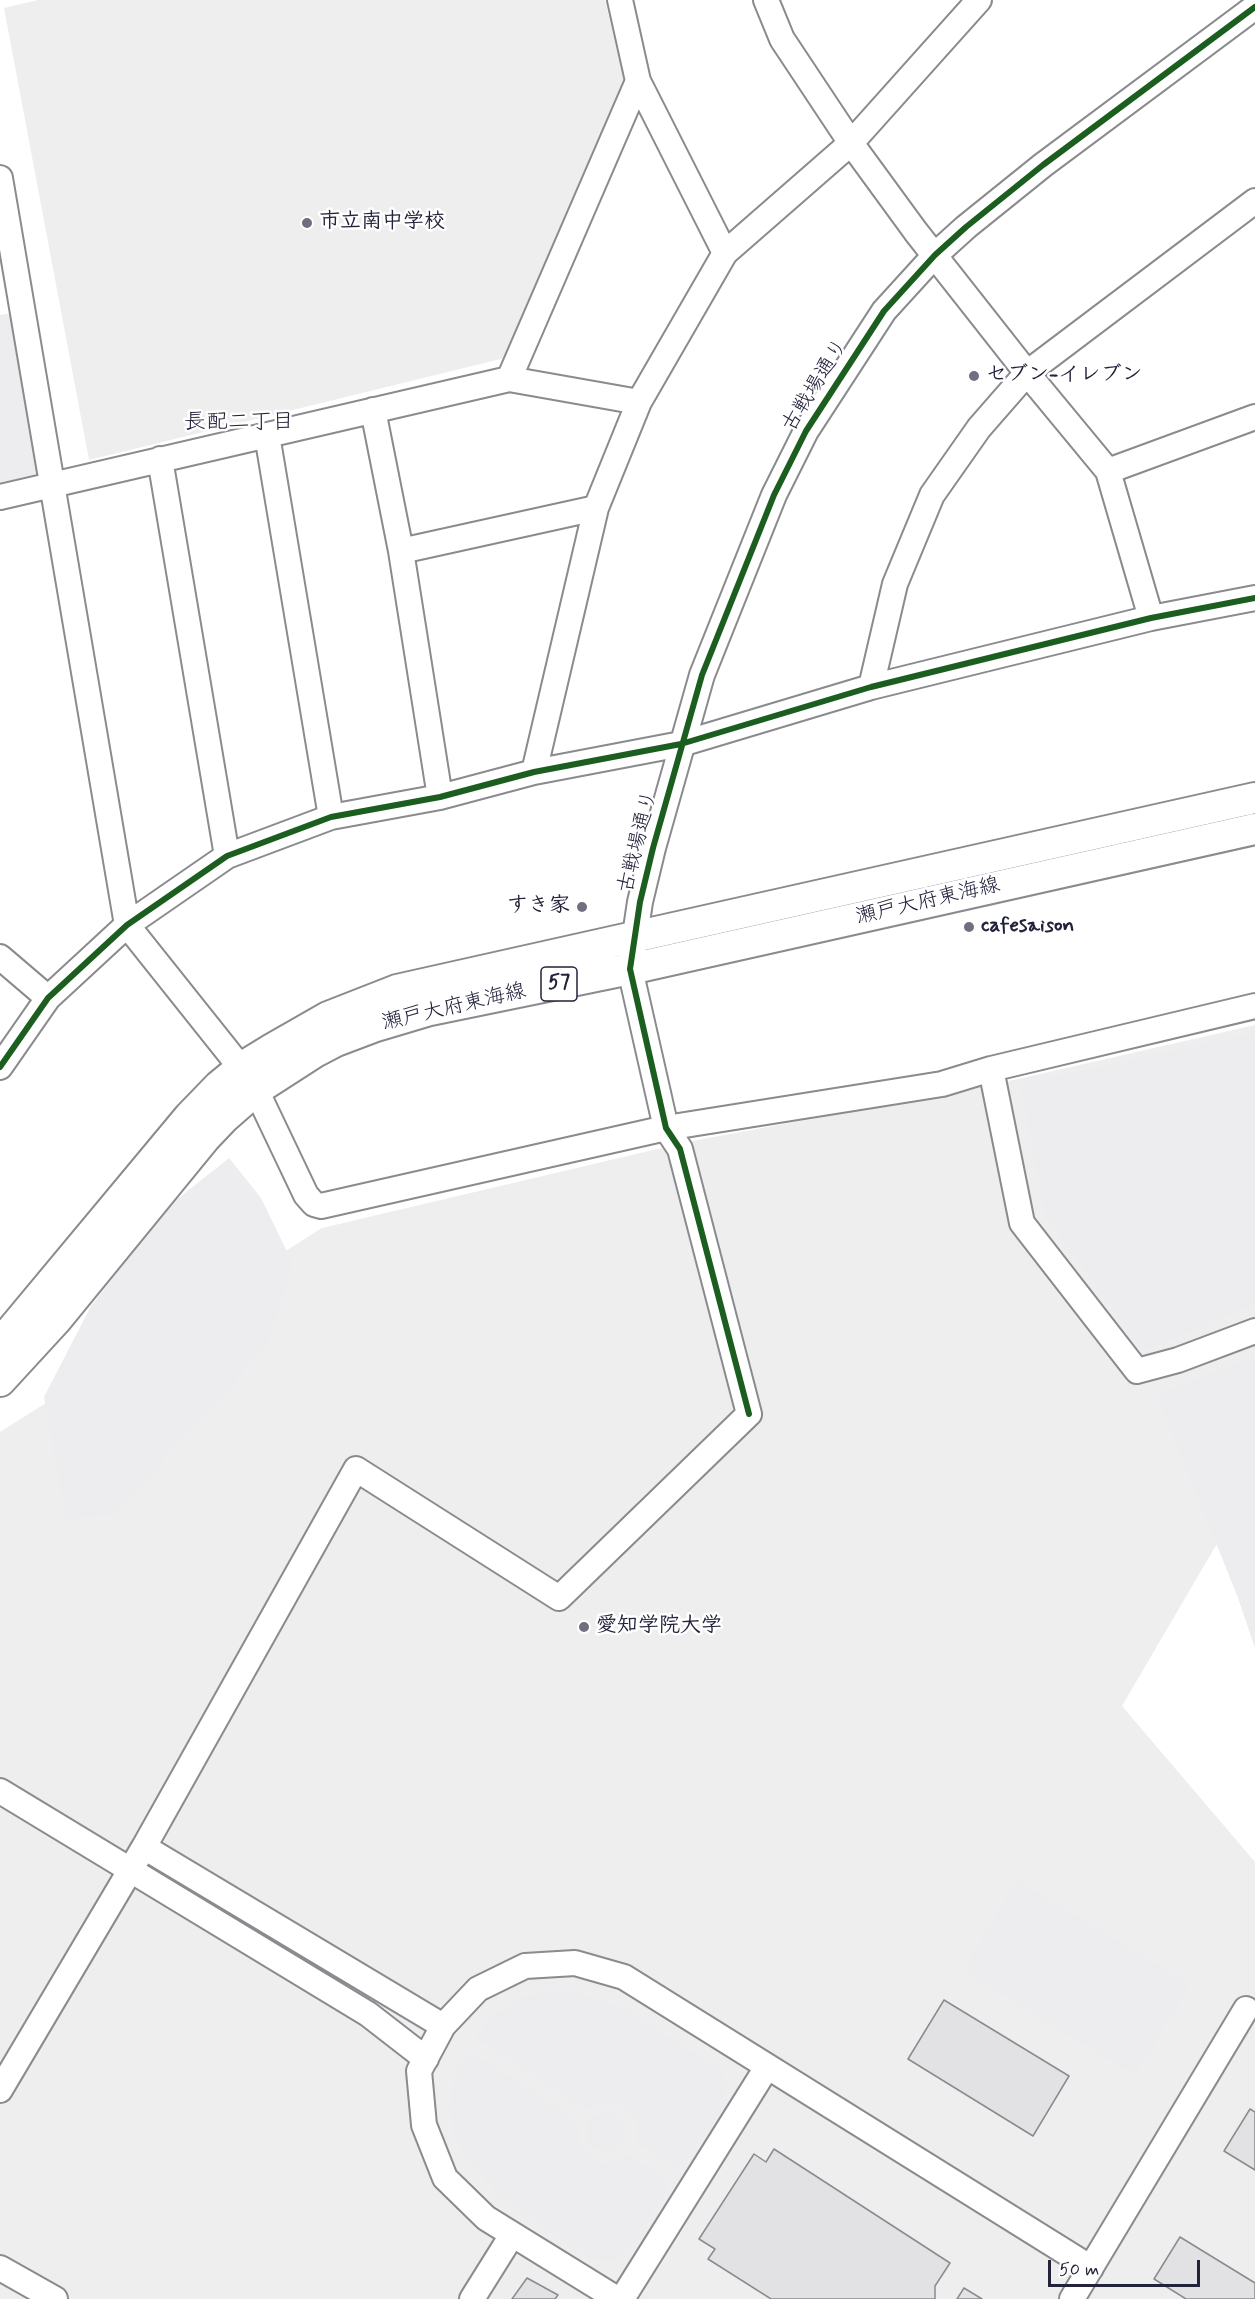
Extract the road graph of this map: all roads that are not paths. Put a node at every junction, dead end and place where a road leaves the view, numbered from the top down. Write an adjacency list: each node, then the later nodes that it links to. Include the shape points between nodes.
1 (620, 0): 5 (street)
2 (766, 0): 6 (street, via 782,39)
3 (979, 0): 6 (street)
4 (1255, 7): 10 (street, 古戦場通り, via 1043,165)
5 (638, 81): 9 (street); 13 (street)
6 (851, 143): 9 (street); 10 (street)
7 (0, 178): 11 (street)
8 (1255, 201): 12 (street)
9 (725, 254): 14 (street)
10 (935, 255): 12 (street); 27 (street, 古戦場通り, via 884,311 806,432 753,545 702,675)
11 (10, 306): 20 (street)
12 (1027, 373): 19 (street); 26 (street, via 979,428 932,495 895,584)
13 (509, 379): 14 (street); 15 (street)
14 (639, 402): 22 (street)
15 (373, 410): 17 (street); 23 (street)
16 (1255, 417): 19 (street)
17 (267, 435): 18 (street); 31 (street)
18 (160, 459): 20 (street); 33 (street)
19 (1108, 471): 25 (street)
20 (53, 484): 21 (street); 34 (street)
21 (0, 497)
22 (596, 508): 23 (street); 28 (street)
23 (401, 551): 29 (street)
24 (1255, 598): 25 (street)
25 (1151, 618): 26 (street)
26 (871, 687): 27 (street)
27 (681, 744): 28 (street); 35 (street, 古戦場通り, via 640,902)
28 (534, 772): 29 (street)
29 (441, 797): 31 (street)
30 (1255, 798): 35 (main road, 瀬戸大府東海線 / 57)
31 (331, 817): 33 (street)
32 (1255, 829): 37 (main road, 瀬戸大府東海線 / 57)
33 (227, 856): 34 (street)
34 (126, 925): 38 (street); 42 (street)
35 (635, 938): 37 (street, 古戦場通り); 42 (main road, 瀬戸大府東海線 / 57, via 397,990 328,1017)
36 (0, 957): 38 (street)
37 (630, 969): 42 (main road, 瀬戸大府東海線 / 57, via 430,1011 373,1027); 43 (street)
38 (48, 998): 40 (street)
39 (1255, 1005): 41 (street)
40 (0, 1067)
41 (992, 1069): 43 (street, via 942,1083); 44 (street, via 1022,1222 1137,1371)
42 (249, 1079): 43 (street, via 306,1195 321,1206); 45 (main road, 瀬戸大府東海線 / 57, via 219,1086 189,1117); 46 (main road, 瀬戸大府東海線 / 57, via 232,1111)
43 (666, 1128): 48 (street, via 680,1149 749,1414 559,1598 356,1469)
44 (1255, 1331)
45 (0, 1344)
46 (0, 1381)
47 (0, 1791): 49 (street)
48 (144, 1847): 49 (street); 51 (street)
49 (130, 1870): 52 (street, via 368,2014); 54 (street)
50 (1246, 2009): 57 (street)
51 (443, 2026): 52 (street); 53 (street, via 478,1989 525,1966 575,1963 624,1977)
52 (426, 2059): 55 (street, via 419,2071 424,2125 445,2178 486,2218)
53 (767, 2067): 57 (street); 61 (street)
54 (0, 2090)
55 (512, 2235): 59 (street); 60 (street)
56 (0, 2268): 58 (street)
57 (1090, 2268): 62 (street)
58 (55, 2299)
59 (472, 2299)
60 (617, 2299)
61 (622, 2299)
62 (1072, 2299)

